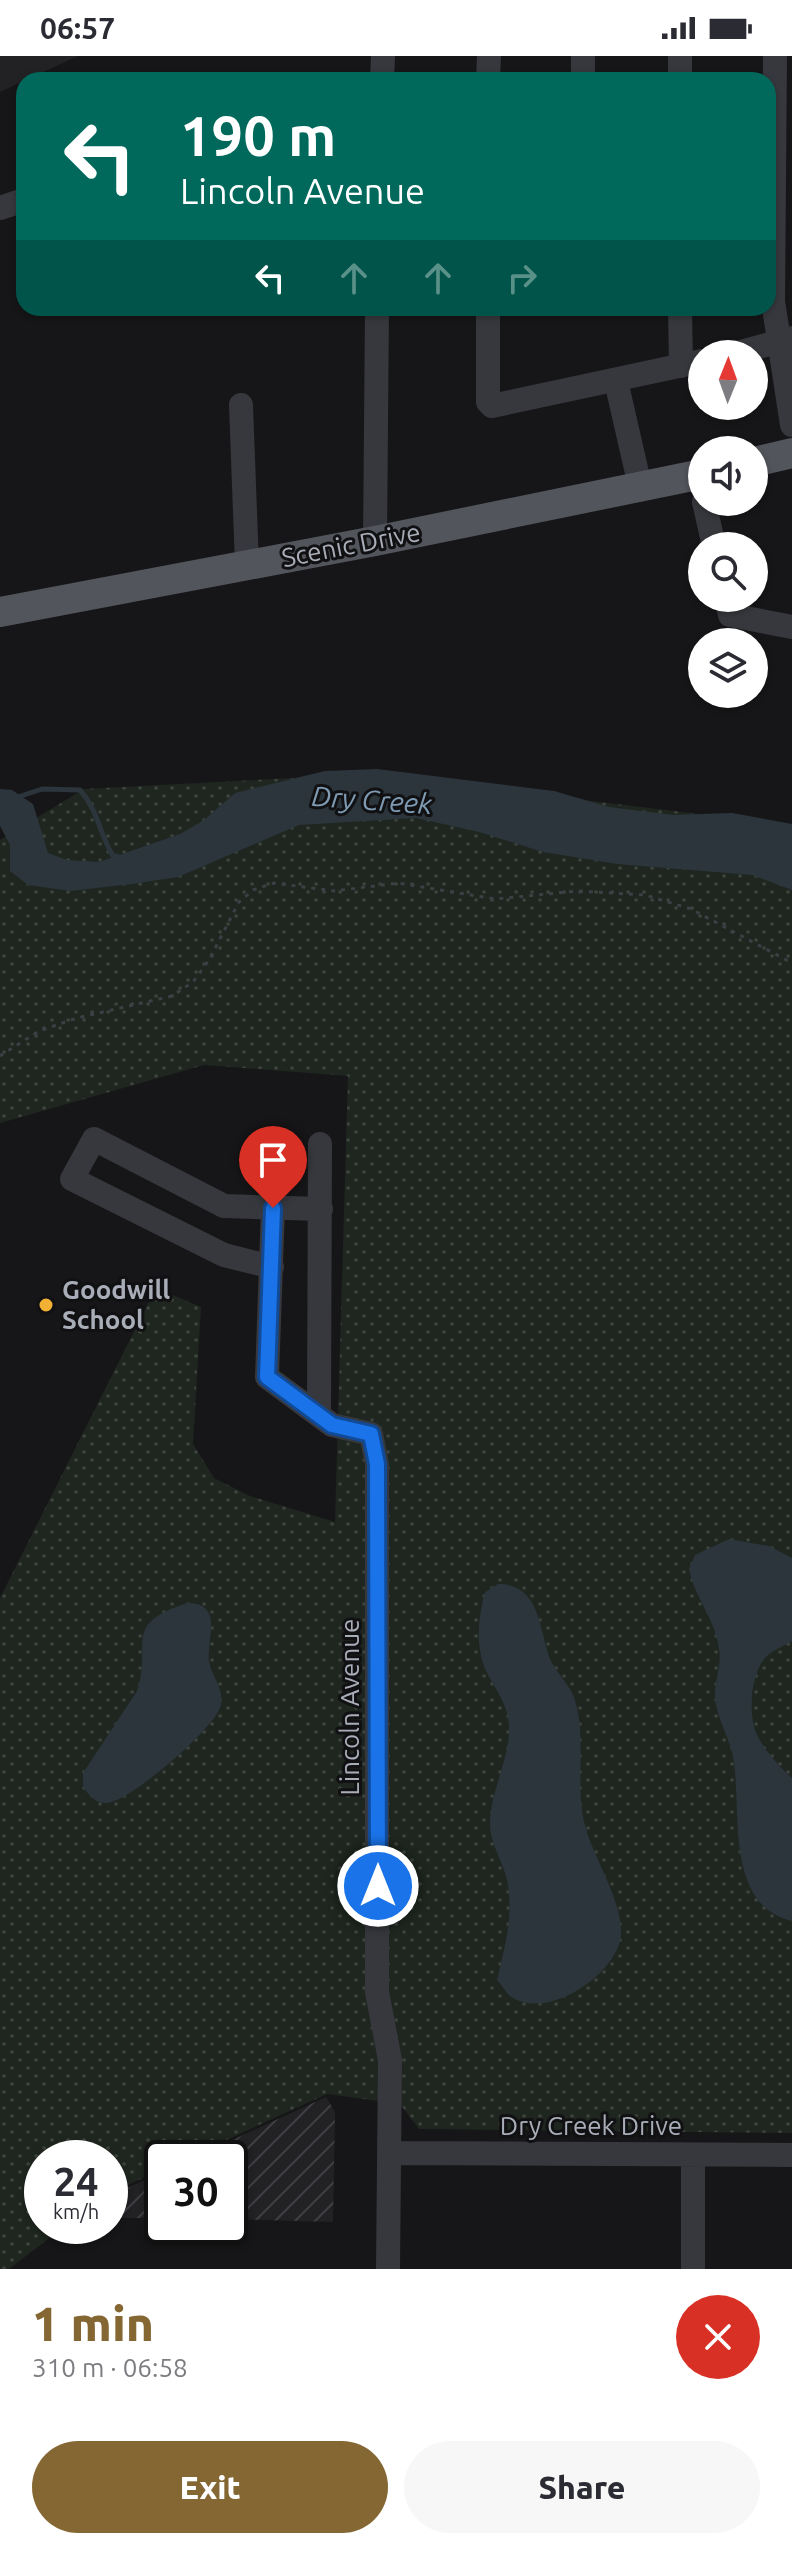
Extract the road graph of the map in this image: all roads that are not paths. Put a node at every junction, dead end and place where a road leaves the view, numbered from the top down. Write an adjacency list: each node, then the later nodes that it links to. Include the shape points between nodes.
1 (776, 291): 5 (street)
2 (377, 316): 15 (street)
3 (488, 316): 8 (street, via 492,406)
4 (682, 316): 6 (street)
5 (784, 340): 10 (street)
6 (688, 348)
7 (688, 364): 8 (street)
8 (616, 381): 13 (street)
9 (241, 405): 16 (street)
10 (792, 425)
11 (792, 453): 12 (main road)
12 (768, 459)
13 (640, 486): 14 (main road, Scenic Drive); 15 (main road, Scenic Drive)
14 (688, 487)
15 (375, 541): 16 (main road, Scenic Drive)
16 (247, 565): 17 (main road, Scenic Drive)
17 (0, 612)
18 (729, 612): 19 (street)
19 (792, 627)
20 (320, 1144): 22 (street)
21 (273, 1208): 22 (street); 23 (street, Lincoln Avenue); 23 (street, via 224,1206 94,1139 72,1179 224,1255)
22 (321, 1209): 24 (street)
23 (272, 1267): 24 (street, Lincoln Avenue, via 267,1377)
24 (319, 1415): 25 (street, Lincoln Avenue, via 332,1425 371,1434 377,1464 377,1992 390,2060)
25 (389, 2153): 26 (street, Dry Creek Drive); 28 (street, Lincoln Avenue)
26 (693, 2155): 27 (street, Dry Creek Drive); 29 (street)
27 (792, 2155)
28 (388, 2269)
29 (693, 2269)

